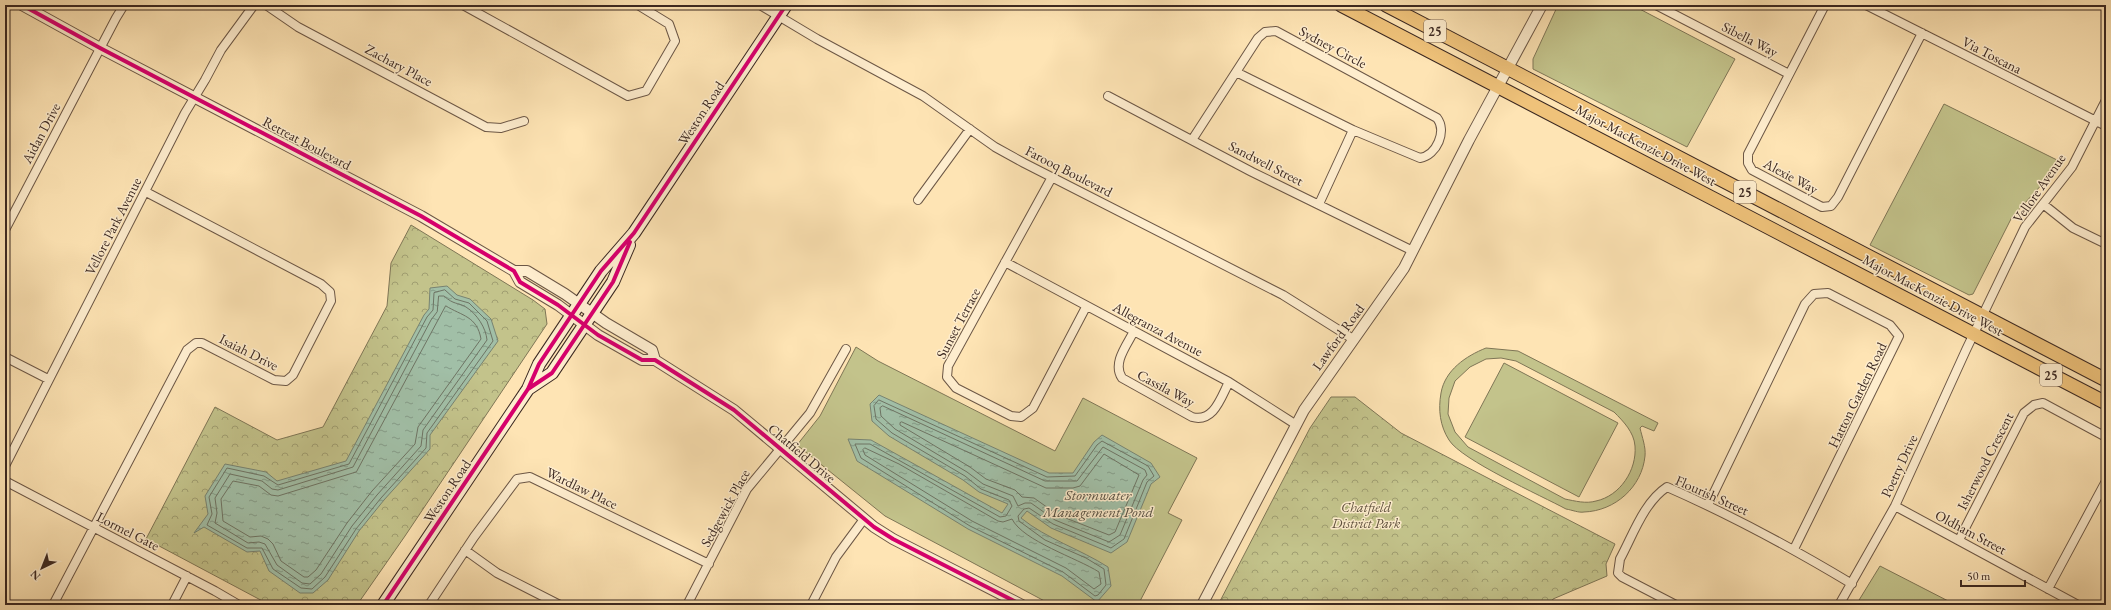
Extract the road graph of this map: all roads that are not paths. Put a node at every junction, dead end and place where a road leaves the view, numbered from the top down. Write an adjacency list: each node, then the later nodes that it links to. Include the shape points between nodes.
1 (22, 5): 17 (street, Retreat Boulevard)
2 (124, 5): 17 (street, Aidan Drive)
3 (254, 5): 23 (street, Vellore Park Avenue, via 221,50)
4 (266, 5): 25 (street, Zachary Place, via 298,28 486,127 501,128)
5 (463, 5): 6 (street, via 628,96 646,91 675,41 669,24)
6 (638, 5)
7 (760, 5): 15 (street, Farooq Boulevard)
8 (786, 5): 15 (main road, Weston Road)
9 (1341, 5): 21 (main road, Major MacKenzie Drive West / 25)
10 (1386, 5): 18 (main road, Major MacKenzie Drive West / 25)
11 (1542, 5): 18 (street, Lawford Road)
12 (1656, 5): 20 (street, Sibella Way)
13 (1824, 5): 20 (street, Alexie Way)
14 (1866, 5): 16 (street, Via Toscana)
15 (779, 16): 28 (street, Farooq Boulevard, via 923,96); 37 (main road, Weston Road)
16 (1922, 33): 20 (street, Alexie Way, via 1838,197 1830,206 1822,207 1752,170 1748,163 1748,154); 26 (street, Via Toscana)
17 (100, 48): 23 (street, Retreat Boulevard); 36 (street, Aidan Drive)
18 (1508, 69): 21 (street, Lawford Road); 46 (main road, Major MacKenzie Drive West / 25)
19 (1236, 72): 29 (street, Sydney Circle); 29 (street, Sydney Circle, via 1258,38 1266,32 1276,31 1436,118 1442,130 1434,150 1420,158); 30 (street)
20 (1789, 74)
21 (1498, 86): 39 (street, Lawford Road); 49 (main road, Major MacKenzie Drive West / 25)
22 (1108, 96): 30 (street, Sandwell Street)
23 (195, 97): 32 (street, Vellore Park Avenue, via 164,151); 41 (street, Retreat Boulevard, via 421,216)
24 (2106, 100): 26 (street, Vellore Avenue)
25 (524, 121)
26 (2096, 121): 27 (street, Via Toscana); 35 (street, Vellore Avenue, via 2067,174)
27 (2106, 126)
28 (970, 129): 31 (street, Farooq Boulevard, via 995,147); 33 (street)
29 (1353, 130): 34 (street)
30 (1192, 140): 34 (street, Sandwell Street)
31 (1052, 177): 40 (street, Sunset Terrace); 50 (street, Farooq Boulevard, via 1284,295)
32 (146, 192): 54 (street, Vellore Park Avenue); 68 (street, Isaiah Drive, via 321,284 330,292 331,301 293,375 286,381 274,380 202,343 191,346)
33 (918, 200)
34 (1318, 204): 39 (street, Sandwell Street)
35 (2043, 204): 38 (street, via 2073,228); 46 (street, Vellore Avenue, via 2025,227)
36 (5, 230)
37 (634, 233): 42 (main road, Weston Road, via 601,271); 44 (main road, Weston Road, via 613,282)
38 (2106, 244)
39 (1413, 251): 50 (street, Lawford Road, via 1395,282)
40 (1005, 262): 43 (street, Allegranza Avenue); 43 (street, Sunset Terrace, via 948,366 947,377 956,388 1011,416 1028,413)
41 (514, 271): 42 (street, Retreat Boulevard, via 527,271); 45 (street, Retreat Boulevard, via 520,282)
42 (579, 304): 44 (street, Retreat Boulevard); 45 (main road, Weston Road)
43 (1086, 307): 48 (street, Allegranza Avenue)
44 (592, 313): 47 (main road, Weston Road); 53 (street, Chatfield Drive, via 652,350)
45 (572, 315): 47 (street, Chatfield Drive); 57 (main road, Weston Road, via 539,364)
46 (1983, 316): 49 (street, Vellore Avenue); 55 (main road, Major MacKenzie Drive West / 25)
47 (584, 324): 53 (street, Chatfield Drive, via 642,360); 57 (main road, Weston Road, via 552,373)
48 (1134, 331): 56 (street, Allegranza Avenue); 56 (street, Cassila Way, via 1118,363 1119,374 1127,382 1198,418 1208,417)
49 (1974, 334): 58 (main road, Major MacKenzie Drive West / 25); 66 (street, Poetry Drive)
50 (1353, 339): 59 (street, Lawford Road)
51 (846, 349): 61 (street, Sedgewick Place, via 810,413)
52 (5, 357): 54 (street)
53 (655, 360): 61 (street, Chatfield Drive, via 714,396)
54 (48, 379): 62 (street, Vellore Park Avenue)
55 (2106, 380)
56 (1229, 382): 59 (street, Allegranza Avenue)
57 (528, 389): 79 (main road, Weston Road)
58 (2106, 404)
59 (1296, 424): 85 (street, Lawford Road)
60 (2106, 437): 69 (street, Isherwood Crescent, via 2043,402 2034,405 2024,413)
61 (780, 448): 67 (street, Chatfield Drive); 72 (street, Sedgewick Place, via 747,489)
62 (5, 466)
63 (5, 481): 68 (street, Lormel Gate)
64 (2106, 481): 75 (street)
65 (1708, 505): 71 (street, Flourish Street); 71 (street, Hatton Garden Road, via 1805,304 1814,294 1828,293 1890,325 1899,336); 86 (street, Flourish Street, via 1667,487 1658,493 1618,565 1618,573 1622,577)
66 (1895, 506): 69 (street, Oldham Street); 74 (street, Poetry Drive)
67 (864, 519): 83 (street, via 836,557); 84 (street, Chatfield Drive, via 893,538)
68 (94, 527): 73 (street, Lormel Gate); 76 (street, Isaiah Drive)
69 (1960, 540): 75 (street, Oldham Street)
70 (465, 550): 72 (street, Wardlaw Place, via 517,479 530,477); 80 (street, Wardlaw Place); 81 (street, via 497,573)
71 (1794, 550): 74 (street, Flourish Street)
72 (709, 564): 82 (street, Sedgewick Place)
73 (187, 576): 77 (street); 78 (street, Lormel Gate)
74 (1852, 584): 87 (street, Poetry Drive)
75 (2048, 589): 88 (street, Oldham Street)
76 (53, 605)
77 (172, 605)
78 (239, 605)
79 (383, 605)
80 (429, 605)
81 (560, 605)
82 (687, 605)
83 (811, 605)
84 (1022, 605)
85 (1202, 605)
86 (1676, 605)
87 (1839, 605)
88 (2078, 605)

